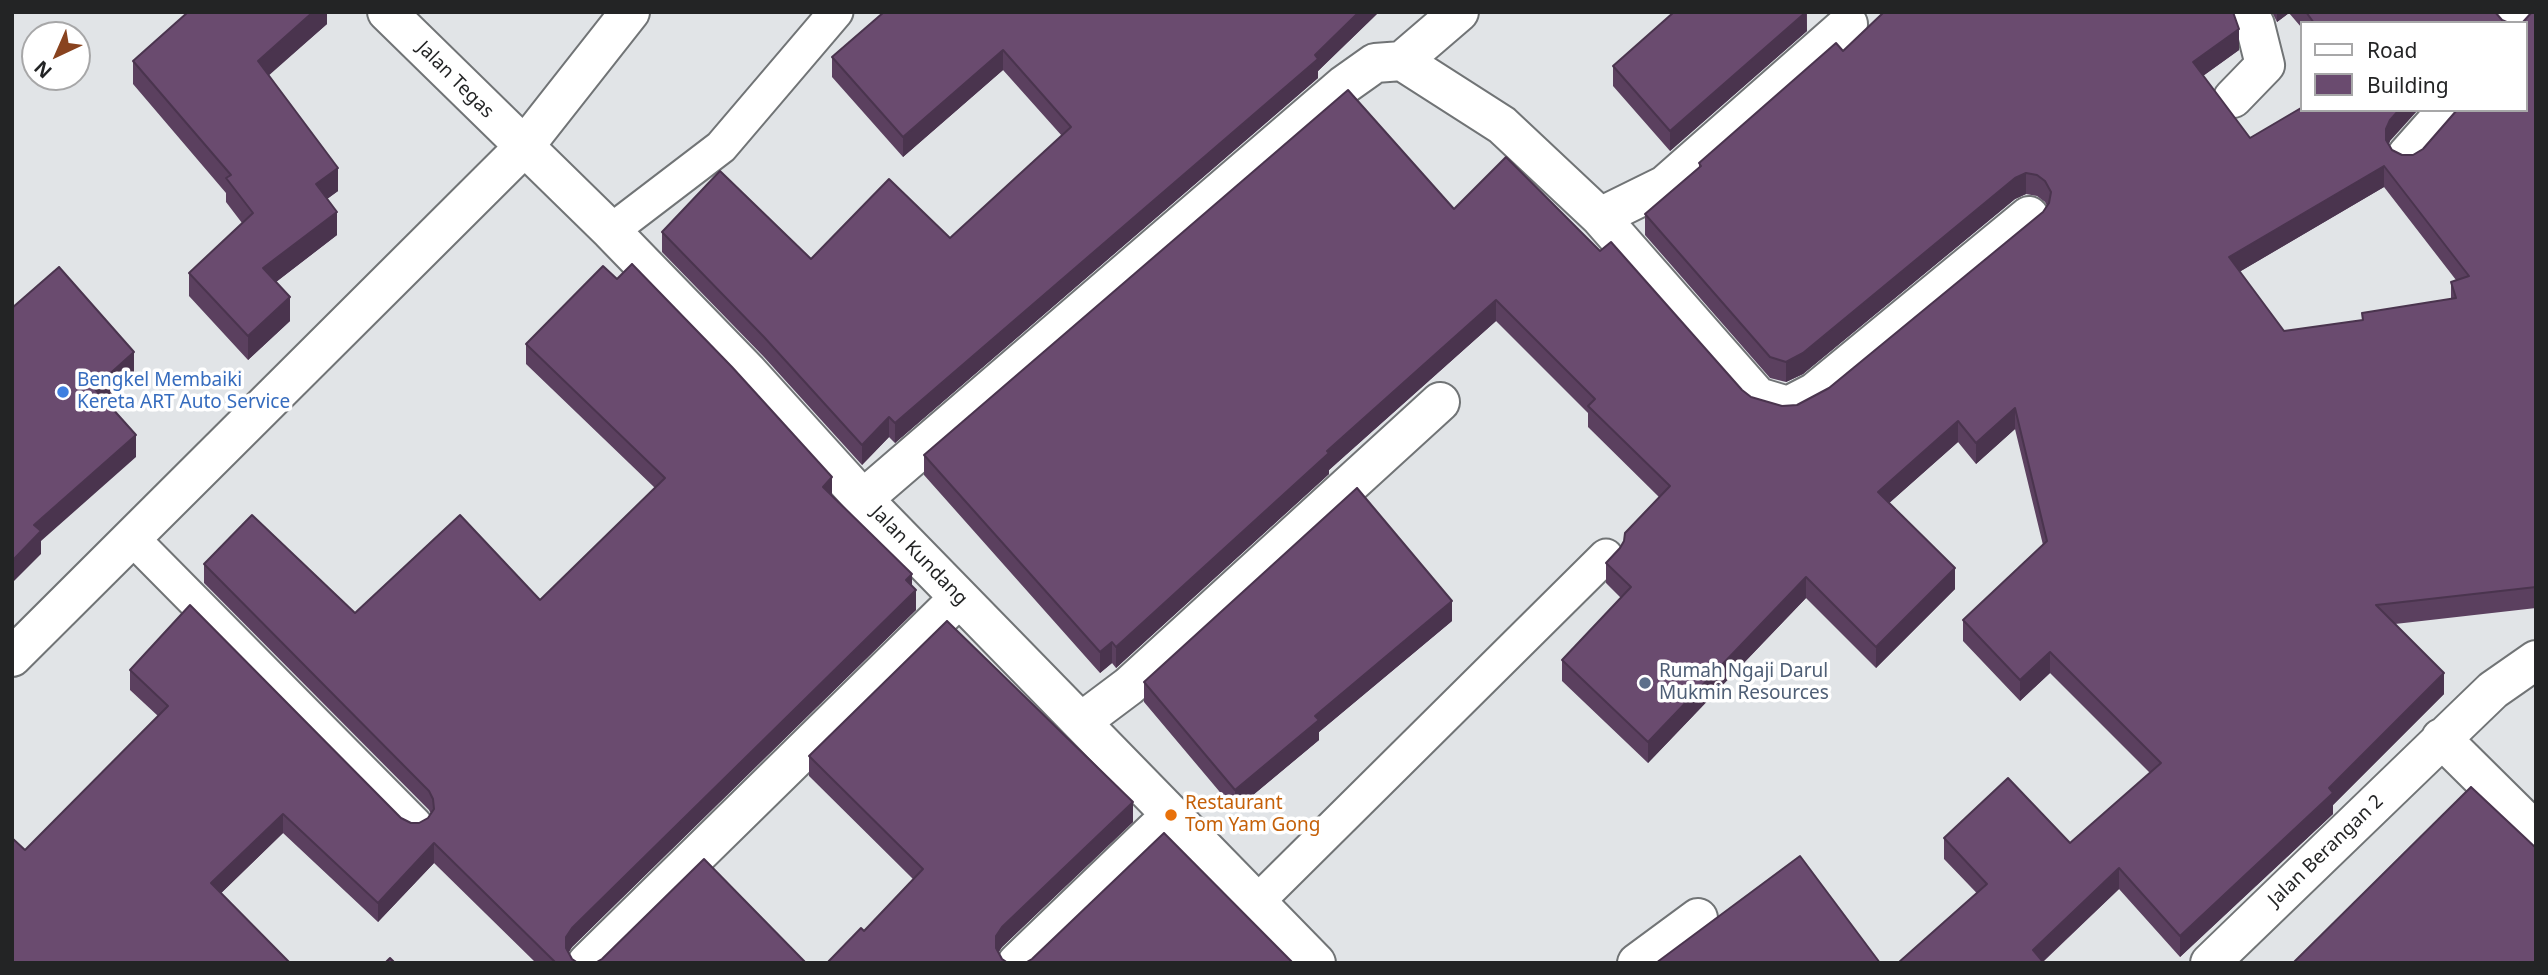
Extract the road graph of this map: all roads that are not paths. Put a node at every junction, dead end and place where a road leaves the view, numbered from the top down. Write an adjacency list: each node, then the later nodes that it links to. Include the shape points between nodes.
1 (387, 12): 10 (street, Jalan Tegas)
2 (630, 12): 10 (street)
3 (836, 12): 14 (lane, via 721,147)
4 (1459, 12): 7 (street)
5 (2248, 12): 8 (street, via 2265,65)
6 (1848, 24): 13 (street, via 1665,185)
7 (1402, 61): 13 (street, via 1502,125); 16 (street, via 1375,63 1344,85)
8 (2233, 98)
9 (2445, 112): 11 (street)
10 (523, 148): 14 (street, Jalan Kundang); 17 (street)
11 (2407, 155)
12 (2029, 216): 13 (street, via 1815,392 1788,406 1758,397)
13 (1600, 217)
14 (611, 232): 16 (street, Jalan Kundang, via 748,372)
15 (1440, 402): 22 (street, via 1129,686)
16 (863, 499): 19 (street, Jalan Kundang)
17 (132, 538): 20 (street); 25 (lane)
18 (1605, 556): 27 (lane)
19 (960, 598): 22 (street, Jalan Kundang); 29 (street)
20 (12, 657)
21 (2536, 660): 23 (street, Jalan Berangan 2, via 2493,690)
22 (1082, 722): 24 (street, Jalan Kundang)
23 (2441, 738): 26 (street); 33 (street, Jalan Berangan 2)
24 (1171, 815): 27 (street, Jalan Kundang); 30 (street)
25 (415, 824)
26 (2536, 832)
27 (1257, 902): 31 (street, Jalan Kundang)
28 (1698, 918): 32 (street)
29 (587, 963)
30 (1017, 963)
31 (1316, 963)
32 (1637, 963)
33 (2210, 963)

